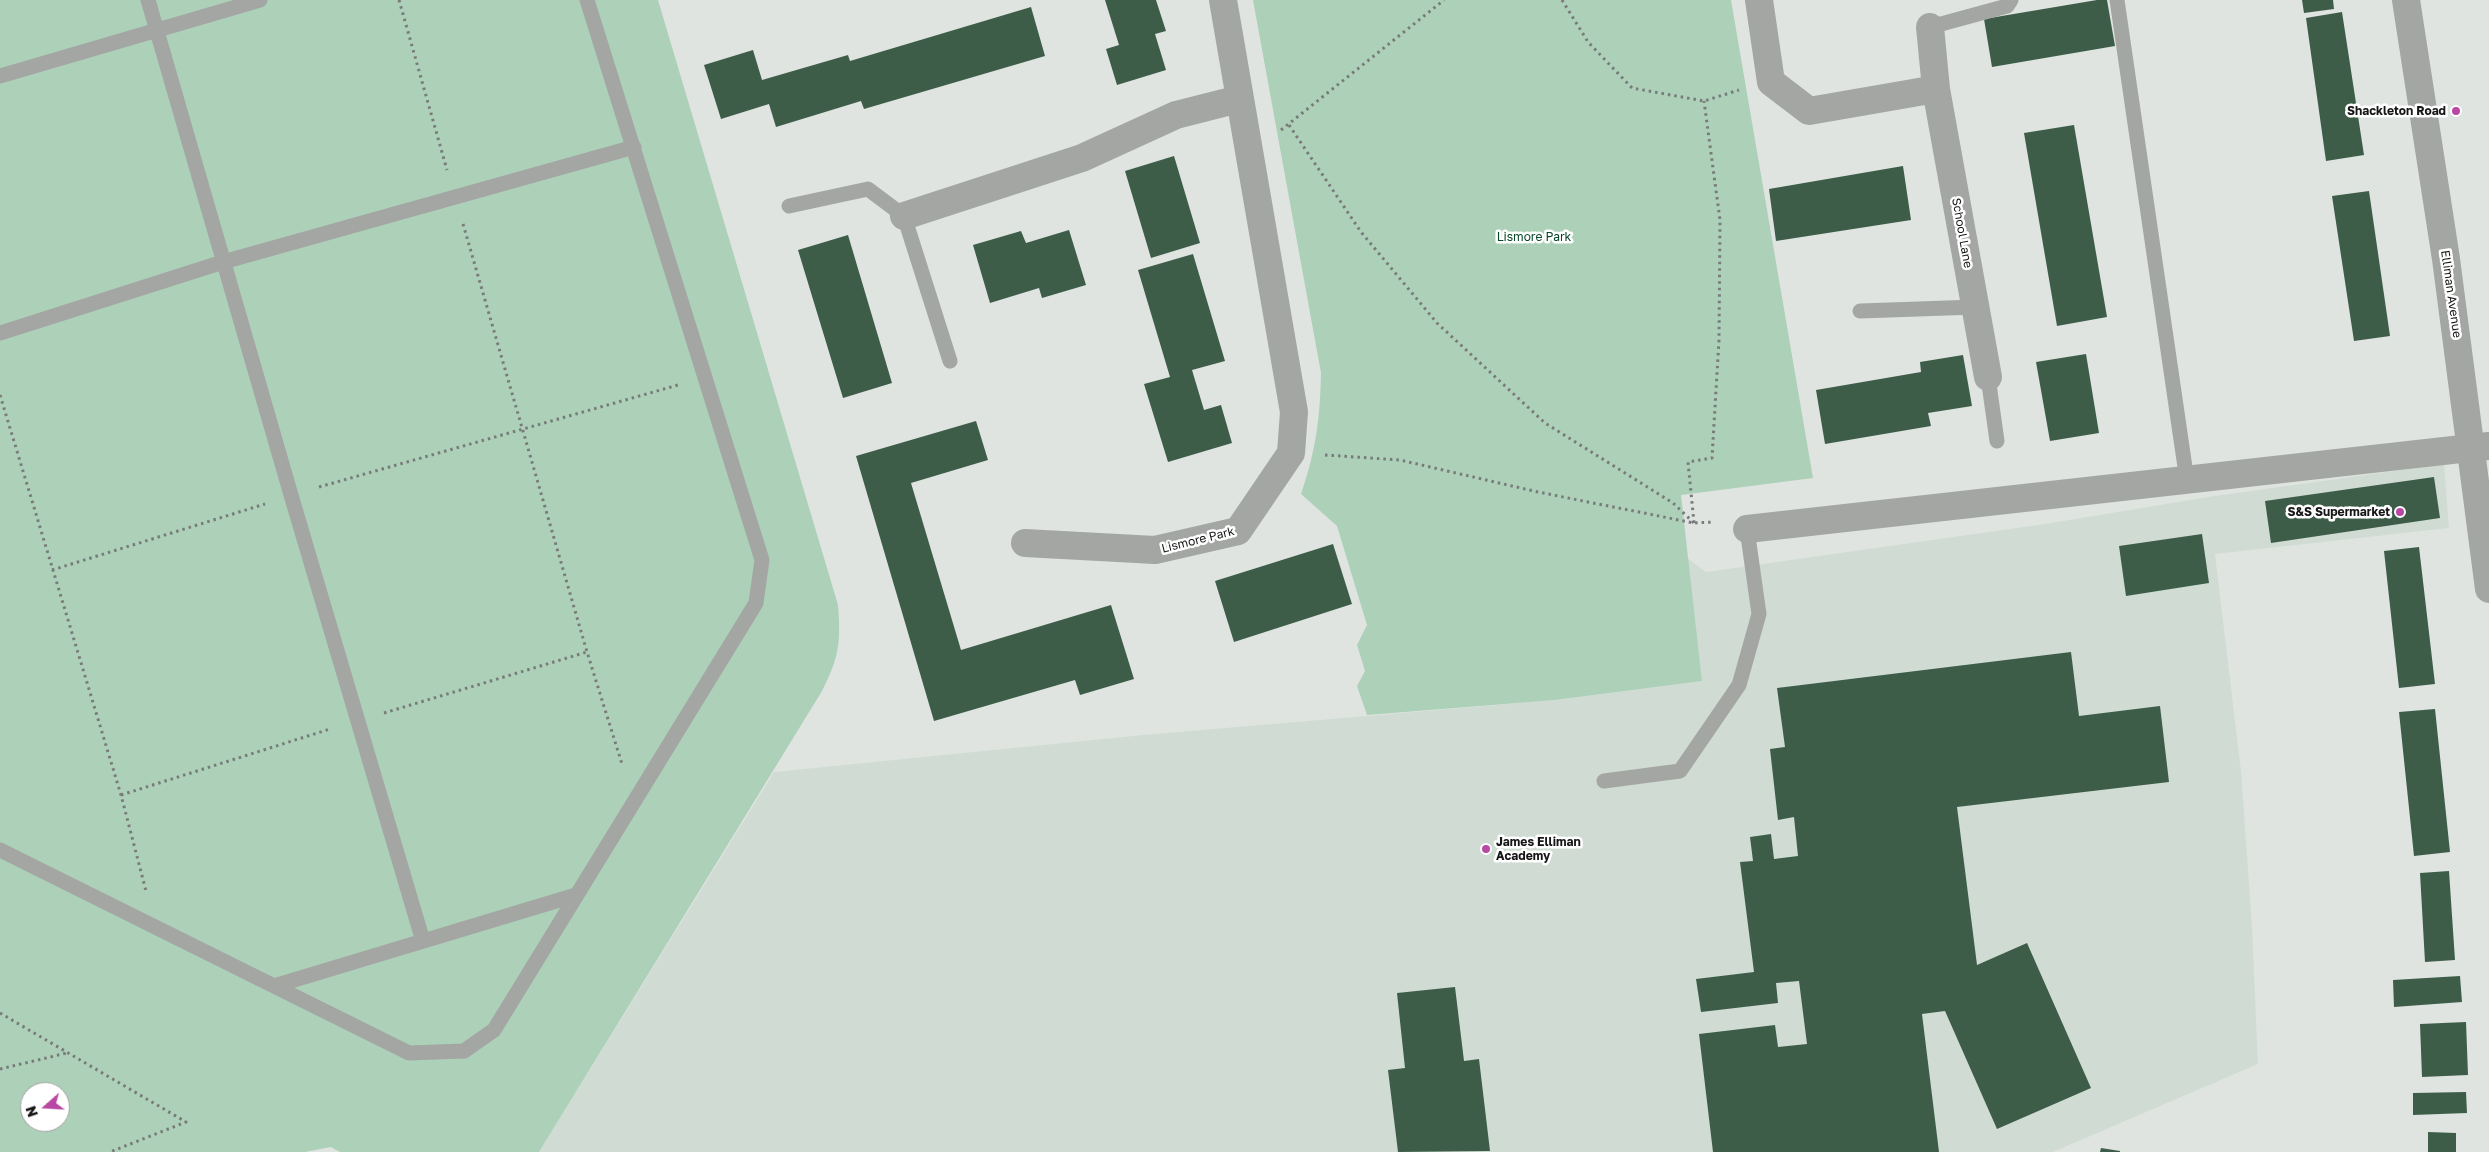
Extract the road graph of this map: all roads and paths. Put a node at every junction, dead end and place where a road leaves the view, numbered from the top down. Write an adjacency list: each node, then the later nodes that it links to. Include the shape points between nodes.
1 (148, 0): 13 (lane)
2 (260, 0): 13 (lane)
3 (399, 0): 22 (path)
4 (587, 0): 20 (lane)
5 (1224, 0): 17 (street, Lismore Park)
6 (1444, 0): 19 (path)
7 (1562, 0): 18 (path, via 1588,42 1632,88)
8 (1759, 0): 15 (street)
9 (2011, 0): 12 (lane, via 2007,6)
10 (2117, 0): 37 (lane)
11 (2406, 0): 35 (street, Elliman Avenue, via 2446,258)
12 (1930, 28): 16 (street, School Lane)
13 (157, 30): 14 (lane); 25 (lane)
14 (0, 76)
15 (1771, 82): 16 (street, via 1810,111); 18 (path)
16 (1936, 89): 26 (street, School Lane)
17 (1239, 99): 21 (street, Lismore Park); 24 (street, via 1176,115 1082,158)
18 (1704, 101): 39 (path, via 1720,220 1720,340 1712,458 1688,462)
19 (1289, 125): 21 (path); 39 (path, via 1361,232 1437,323 1545,423 1672,503)
20 (634, 148): 22 (lane); 30 (lane)
21 (1250, 151): 36 (street, Lismore Park, via 1294,412)
22 (456, 198): 25 (lane); 33 (path)
23 (789, 206): 24 (lane, via 868,189)
24 (904, 216): 29 (lane)
25 (223, 262): 28 (lane); 38 (lane)
26 (1976, 307): 27 (lane); 31 (street, School Lane)
27 (1860, 311)
28 (0, 333)
29 (950, 362)
30 (705, 377): 33 (path); 45 (lane, via 762,560 756,604)
31 (1988, 377): 34 (lane)
32 (0, 395): 42 (path)
33 (521, 429): 38 (path); 45 (path, via 621,762)
34 (1997, 442)
35 (2480, 448): 37 (street); 43 (street, Elliman Avenue)
36 (1290, 453): 39 (path, via 1400,460); 41 (street, Lismore Park, via 1238,531 1155,550)
37 (2187, 481): 40 (street)
38 (290, 495): 42 (path); 49 (lane)
39 (1694, 523): 40 (path, via 1714,522)
40 (1747, 529): 44 (lane, via 1759,614 1739,685 1680,771)
41 (1026, 543)
42 (52, 570): 48 (path, via 121,795)
43 (2489, 588)
44 (1604, 781)
45 (637, 797): 47 (lane)
46 (0, 850): 48 (lane)
47 (576, 896): 49 (lane); 50 (lane, via 494,1030 464,1051 409,1053)
48 (156, 927): 50 (lane)
49 (423, 941): 50 (lane)
50 (274, 986)
51 (0, 1013): 52 (path)
52 (67, 1053): 53 (path); 54 (path, via 186,1122)
53 (0, 1069)
54 (110, 1152)

